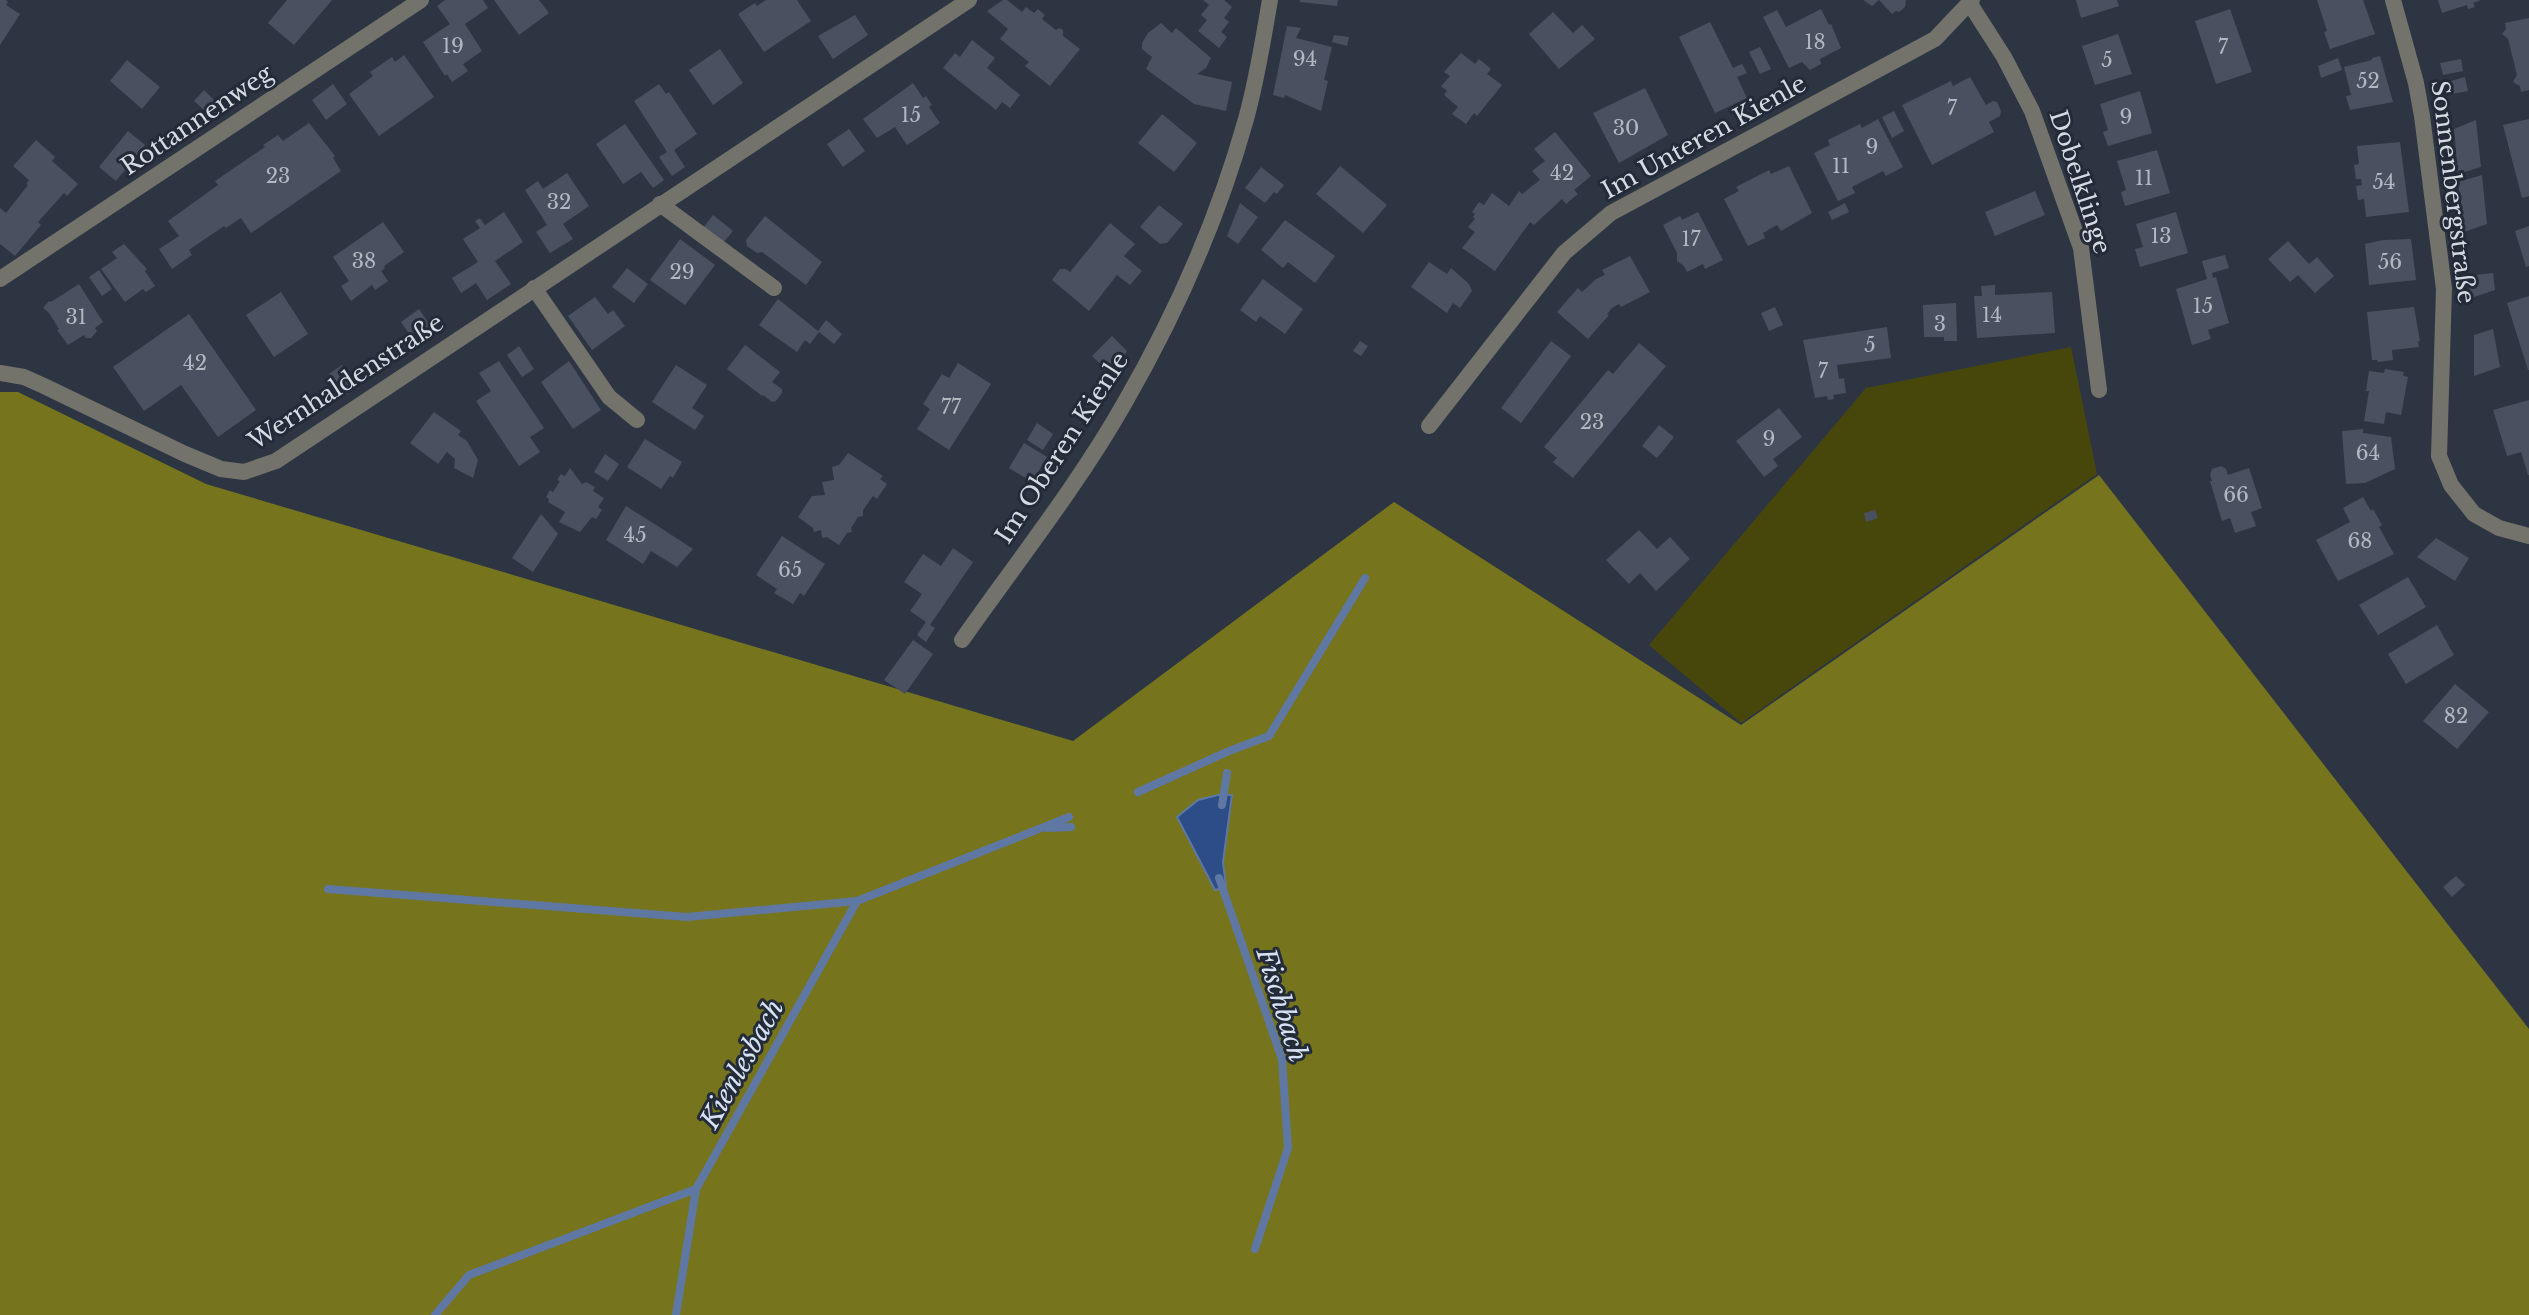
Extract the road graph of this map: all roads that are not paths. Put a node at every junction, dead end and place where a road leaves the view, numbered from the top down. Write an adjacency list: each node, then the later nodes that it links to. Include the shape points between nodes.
1 (421, 0): 7 (street, Rottannenweg)
2 (969, 0): 6 (street, Wernhaldenstraße)
3 (1270, 0): 15 (street, Im Oberen Kienle, via 1247,117 1185,288 1088,462)
4 (2393, 0): 14 (street, Sonnenbergstraße, via 2422,116 2444,289 2439,456 2451,485 2474,514)
5 (1971, 2): 11 (street, Dobelklinge, via 2032,111 2081,248); 13 (street, Im Unteren Kienle, via 1935,39 1611,213 1564,253)
6 (660, 204): 8 (street, Wernhaldenstraße); 9 (street)
7 (0, 279)
8 (534, 288): 10 (street, Wernhaldenstraße, via 276,461 244,472 221,469 24,377); 12 (street, via 609,397)
9 (774, 288)
10 (0, 373)
11 (2099, 390)
12 (637, 420)
13 (1429, 426)
14 (2529, 536)
15 (962, 640)

